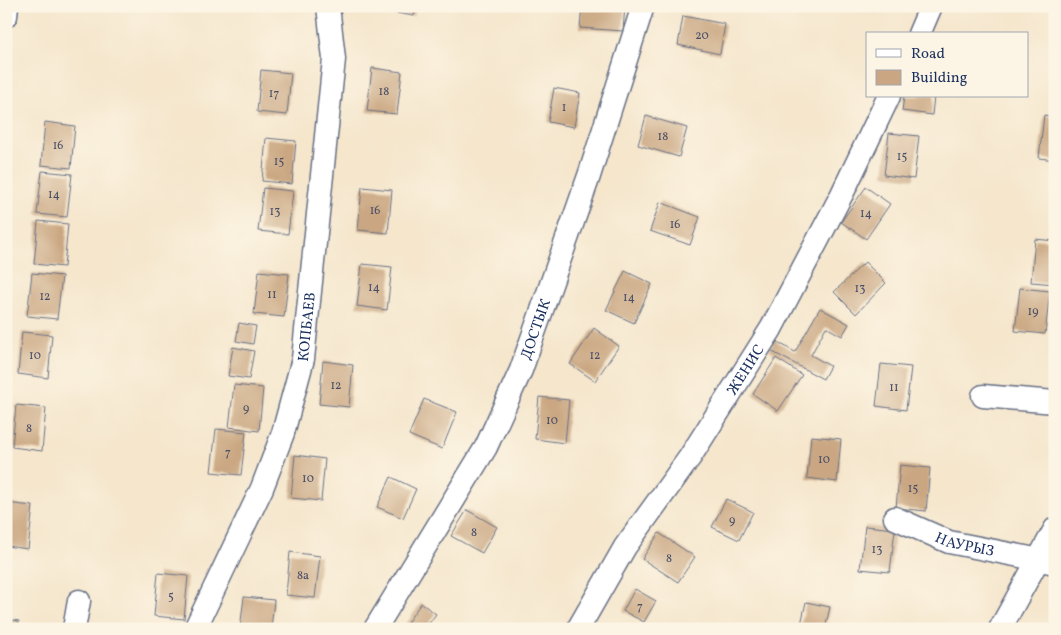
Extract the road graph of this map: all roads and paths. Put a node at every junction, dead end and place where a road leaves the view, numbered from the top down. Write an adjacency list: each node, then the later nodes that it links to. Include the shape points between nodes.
1 (7, 6): 5 (street)
2 (328, 6): 15 (street, КОПБАЕВ, via 334,60 304,359 262,488)
3 (642, 6): 16 (street, ДОСТЫК, via 589,176 521,370 486,447)
4 (931, 6): 6 (street)
5 (6, 16)
6 (920, 32)
7 (888, 98): 17 (street, ЖЕНИС, via 842,194 770,328 690,457 625,547)
8 (984, 396): 9 (street)
9 (1055, 402)
10 (895, 518): 12 (street, НАУРЫЗ, via 950,542)
11 (1055, 529): 12 (street)
12 (1046, 561): 18 (street)
13 (79, 601): 14 (street)
14 (74, 629)
15 (195, 629)
16 (374, 629)
17 (578, 629)
18 (1000, 629)

